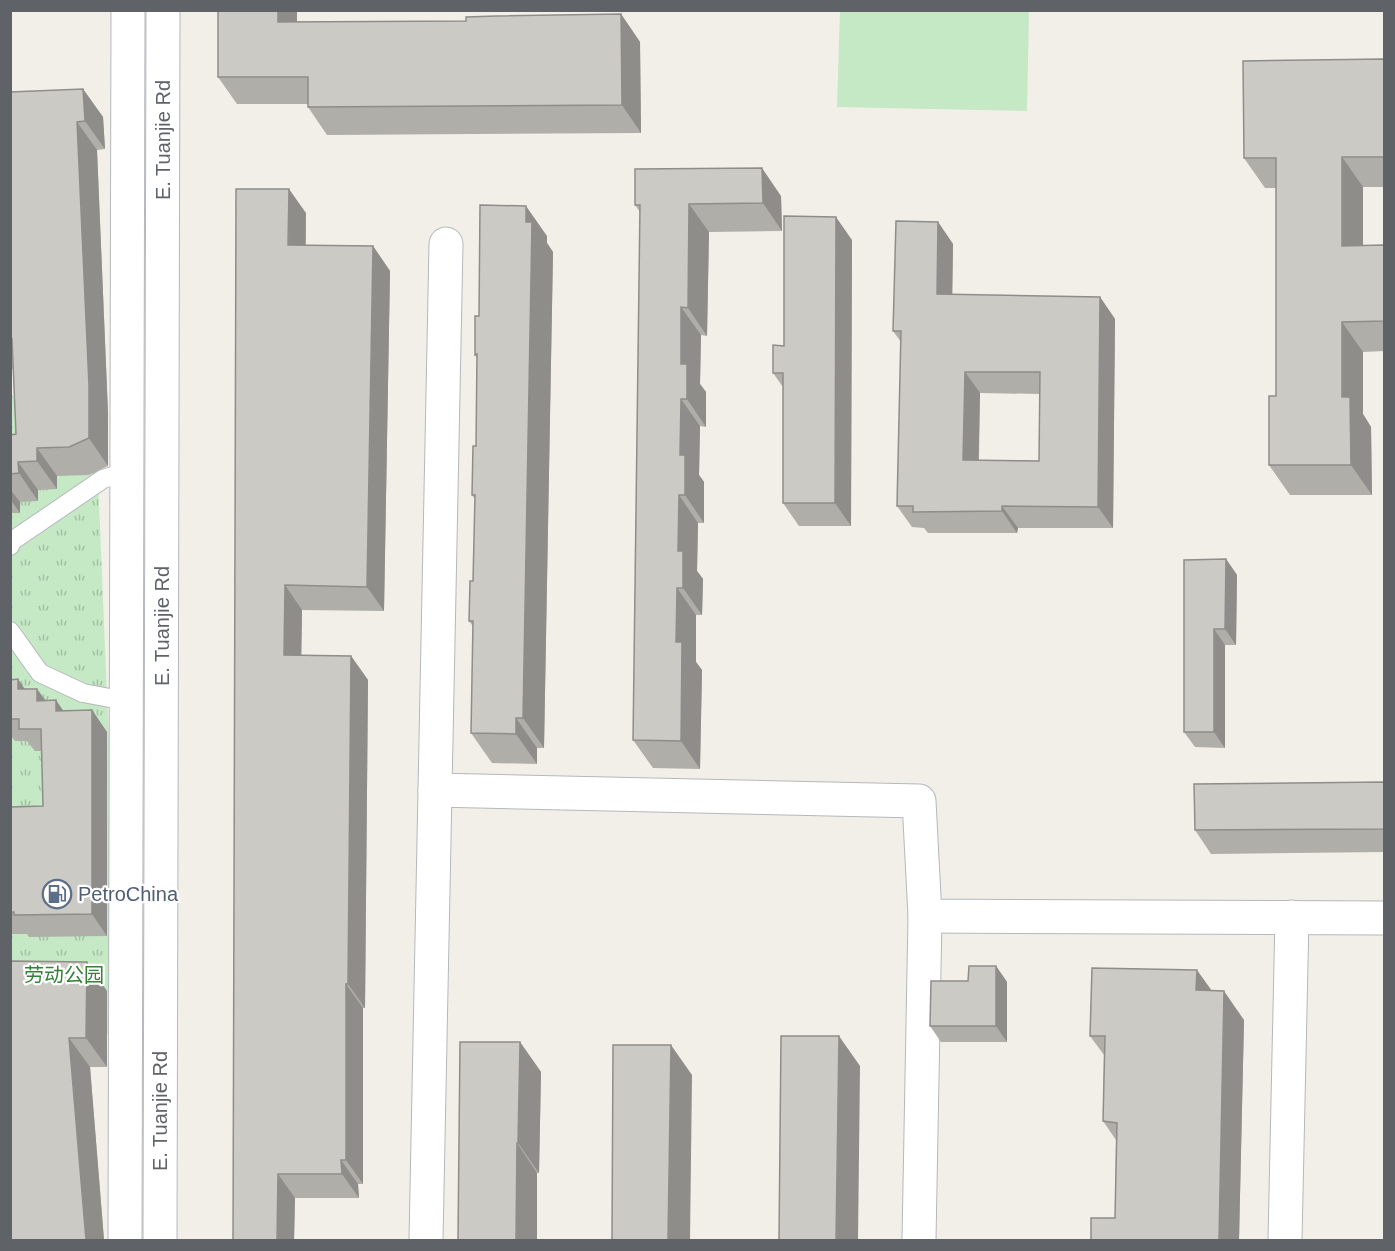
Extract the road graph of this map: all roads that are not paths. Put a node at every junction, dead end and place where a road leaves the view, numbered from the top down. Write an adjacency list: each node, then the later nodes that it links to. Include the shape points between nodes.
1 (128, 10): 4 (street)
2 (163, 10): 13 (street, E. Tuanjie Rd)
3 (446, 244): 8 (street)
4 (126, 472): 5 (lane, via 103,479); 7 (street)
5 (10, 546)
6 (10, 631): 7 (lane, via 40,673 83,693)
7 (126, 702): 12 (street)
8 (435, 790): 9 (street, via 919,801); 14 (street)
9 (925, 916): 10 (street); 15 (street)
10 (1292, 917): 11 (street); 16 (street)
11 (1384, 918)
12 (124, 1240)
13 (160, 1240)
14 (426, 1240)
15 (919, 1240)
16 (1285, 1240)

